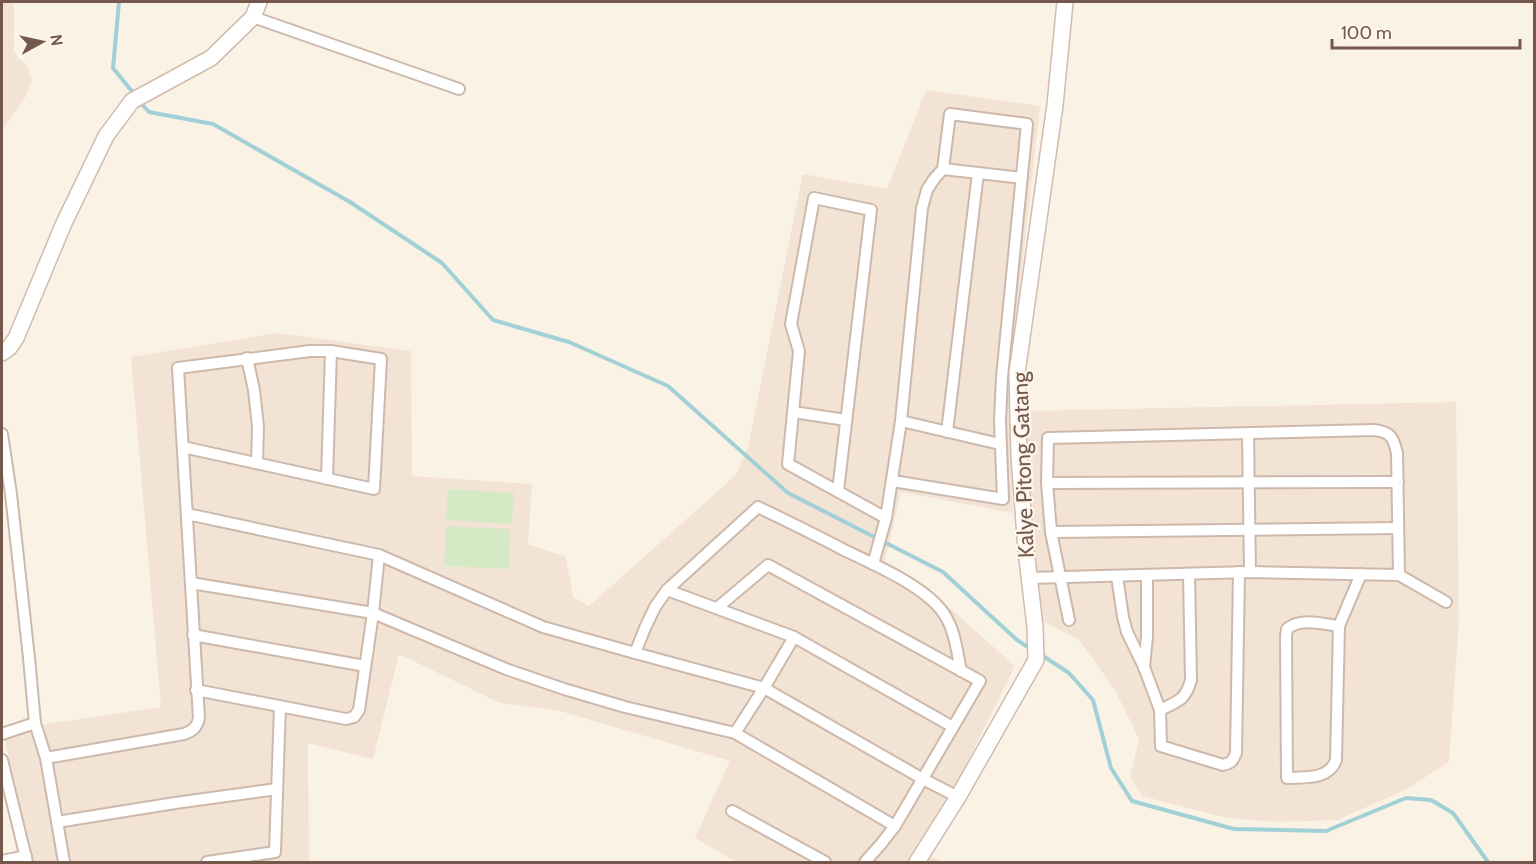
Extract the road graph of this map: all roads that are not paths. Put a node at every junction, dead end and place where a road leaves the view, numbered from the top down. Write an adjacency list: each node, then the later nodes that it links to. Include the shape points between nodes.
1 (259, 2): 3 (street)
2 (1065, 2): 40 (street, Kalye Pitong Gatang, via 1055,105 1017,373)
3 (252, 17): 4 (street); 9 (street, via 211,58 138,97 106,136 16,338)
4 (459, 88)
5 (943, 169): 6 (street); 7 (street, via 950,114 1027,124); 13 (street, via 927,190 922,208)
6 (978, 172): 7 (street); 14 (street)
7 (1022, 178): 17 (street, via 1002,377)
8 (331, 351): 10 (street); 20 (street); 20 (street, via 381,359 374,489)
9 (2, 353)
10 (247, 358): 18 (street, via 178,368); 19 (street, via 258,427)
11 (793, 412): 12 (street); 12 (street, via 799,351 791,324 813,198 871,210); 25 (street, via 788,464)
12 (846, 420): 25 (street)
13 (901, 421): 14 (street); 21 (street)
14 (947, 432): 17 (street)
15 (1248, 433): 22 (street); 23 (street, via 1383,431 1395,444); 24 (street, via 1048,438)
16 (2, 434): 58 (street)
17 (1000, 444): 21 (street, via 1004,499)
18 (183, 447): 19 (street); 26 (street)
19 (257, 463): 20 (street)
20 (327, 479)
21 (892, 481): 27 (street)
22 (1249, 482): 23 (street); 24 (street); 29 (street)
23 (1398, 482): 28 (street)
24 (1047, 483): 30 (street)
25 (838, 491): 27 (street)
26 (187, 514): 31 (street); 41 (street)
27 (886, 518): 32 (street)
28 (1398, 528): 29 (street); 37 (street)
29 (1249, 530): 30 (street); 33 (street)
30 (1051, 532): 39 (street)
31 (379, 555): 45 (street); 50 (street, via 543,627)
32 (873, 564): 42 (street, via 758,507); 53 (street, via 935,602 952,630)
33 (1244, 572): 34 (street); 35 (street); 57 (street, via 1234,760 1217,764 1161,746)
34 (1189, 574): 36 (street); 57 (street, via 1191,680 1184,698)
35 (1361, 574): 37 (street); 47 (street)
36 (1147, 575): 38 (street); 52 (street)
37 (1399, 575): 43 (street)
38 (1118, 576): 39 (street); 52 (street, via 1127,632)
39 (1059, 577): 40 (street); 46 (street)
40 (1028, 578): 66 (street, Kalye Pitong Gatang, via 1036,660)
41 (191, 582): 45 (street); 48 (street)
42 (667, 590): 44 (street); 50 (street, via 655,607)
43 (1446, 602)
44 (717, 608): 49 (street); 53 (street, via 768,565)
45 (373, 613): 51 (street); 60 (street, via 564,689)
46 (1069, 620)
47 (1339, 626): 47 (street, via 1334,766 1321,775 1287,778 1287,629 1303,622)
48 (193, 635): 51 (street); 55 (street)
49 (794, 638): 54 (street); 59 (street)
50 (635, 654): 54 (street)
51 (365, 666): 56 (street, via 359,710 350,718)
52 (1144, 667): 57 (street)
53 (961, 671): 59 (street, via 980,681)
54 (764, 688): 60 (street); 64 (street)
55 (196, 690): 56 (street); 62 (street, via 199,718 190,732)
56 (280, 706): 65 (street)
57 (1160, 710)
58 (35, 723): 61 (street); 62 (street)
59 (953, 727): 64 (street)
60 (735, 733): 70 (street)
61 (2, 734)
62 (46, 758): 69 (street)
63 (2, 760): 67 (street)
64 (923, 779): 66 (street); 70 (street)
65 (277, 789): 69 (street); 74 (street, via 274,852)
66 (958, 797): 77 (street, Kalye Pitong Gatang)
67 (6, 800): 71 (street)
68 (732, 812): 75 (street)
69 (57, 822): 73 (street)
70 (895, 826): 76 (street)
71 (27, 860): 72 (street)
72 (2, 861)
73 (64, 862)
74 (207, 862)
75 (825, 862)
76 (865, 862)
77 (917, 862)

